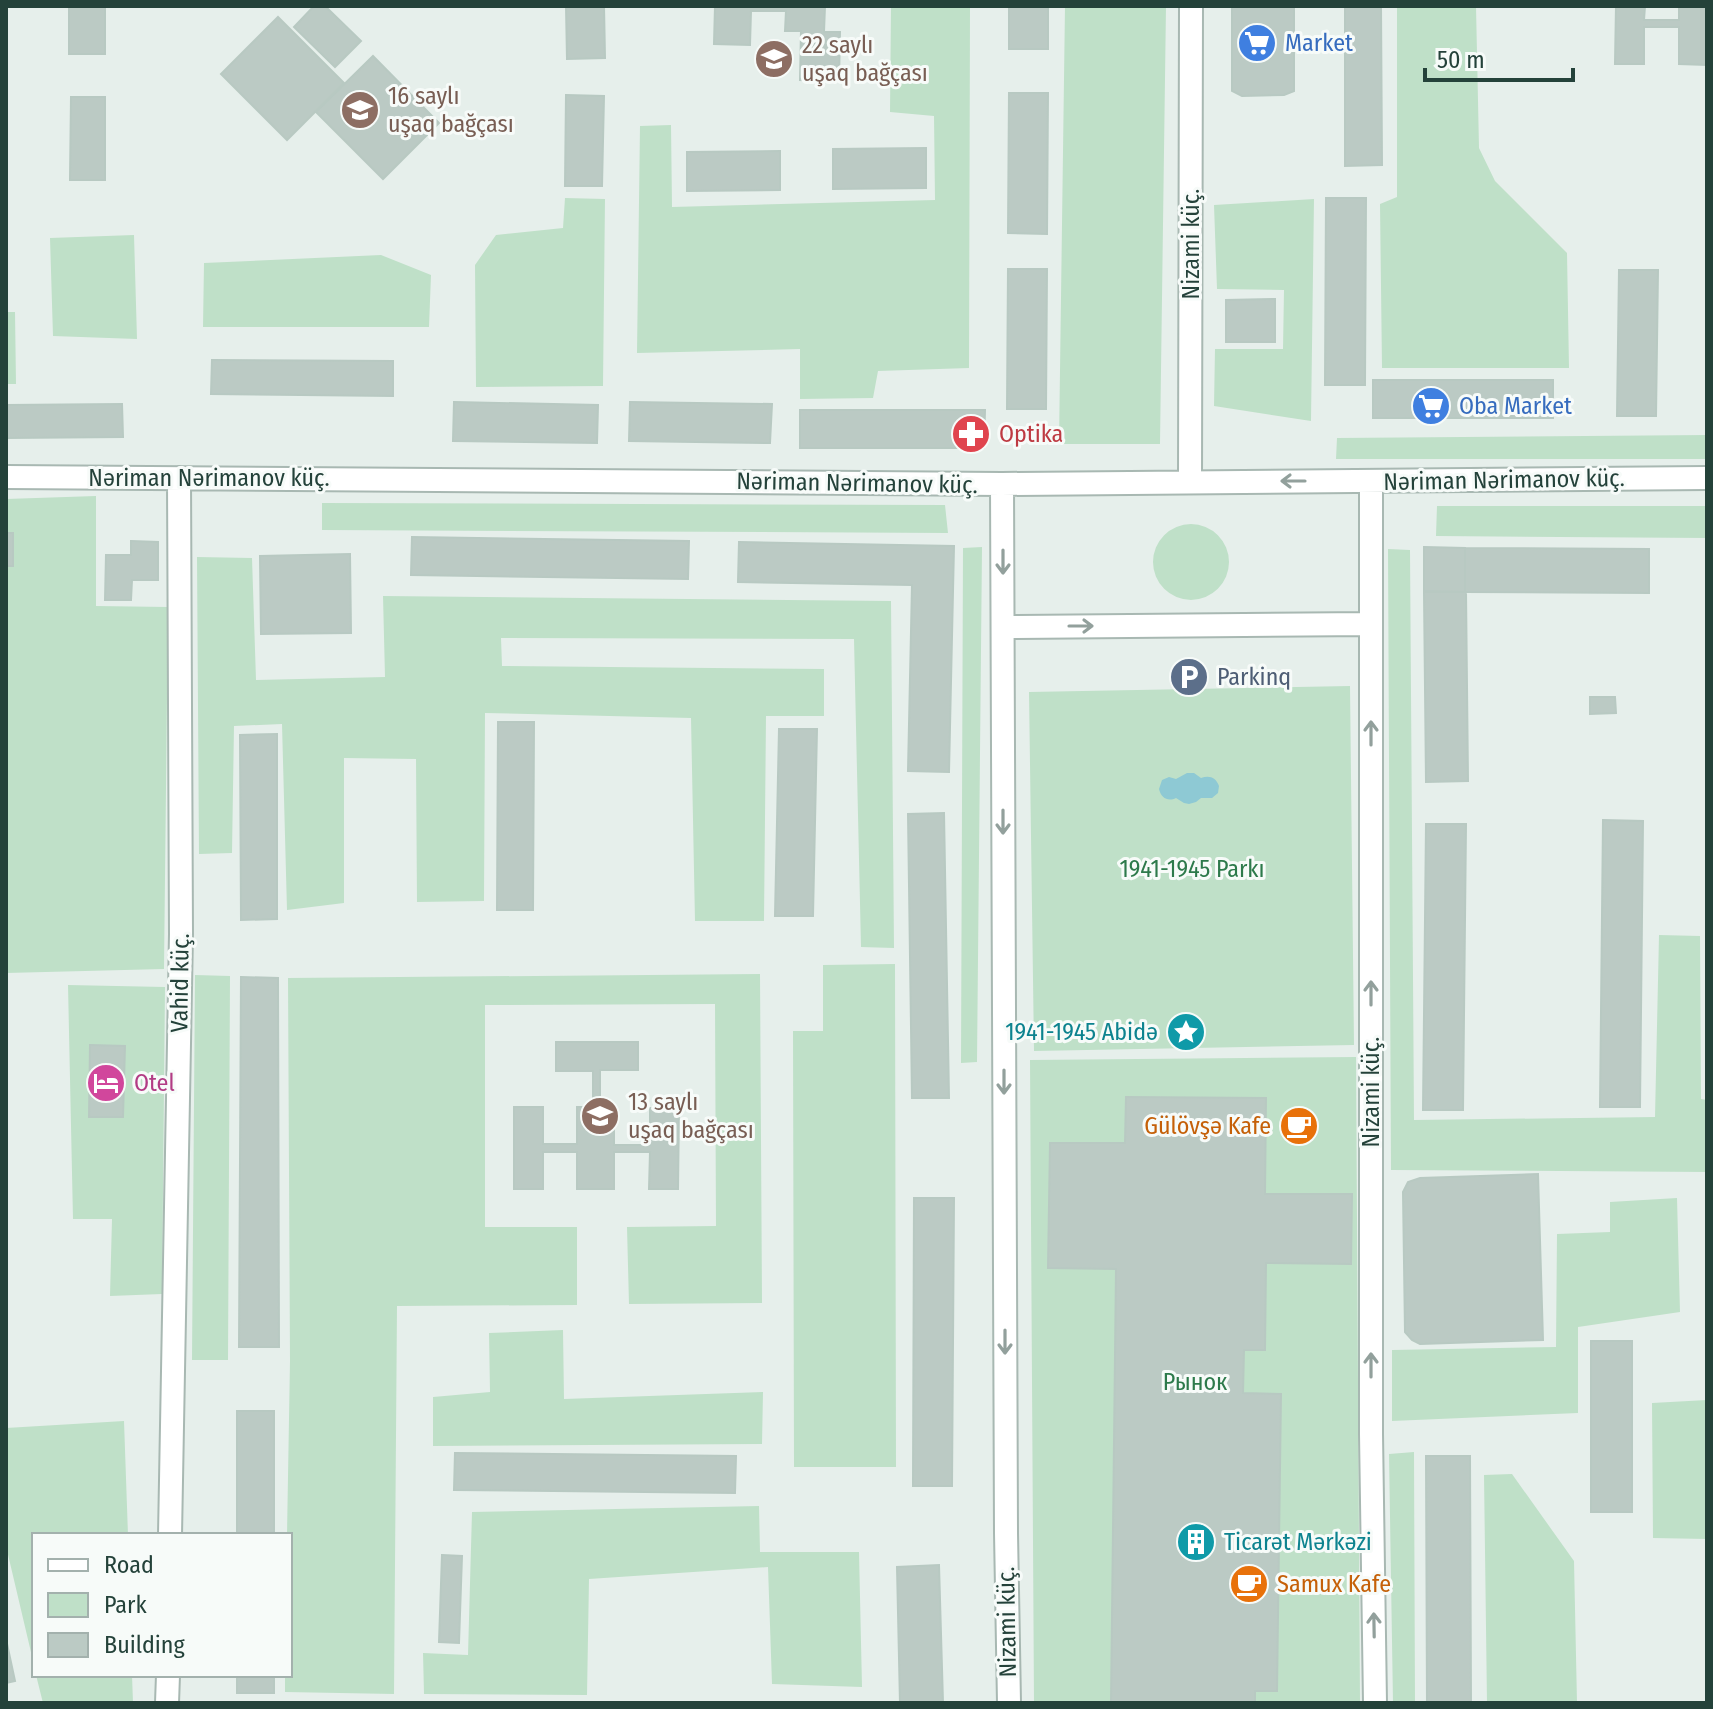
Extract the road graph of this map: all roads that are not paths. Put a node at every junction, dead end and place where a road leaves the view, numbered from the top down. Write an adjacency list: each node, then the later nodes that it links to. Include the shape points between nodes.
1 (1191, 6): 6 (street, Nizami küç.)
2 (6, 477): 3 (street, Nəriman Nərimanov küç.)
3 (179, 478): 7 (street, Nəriman Nərimanov küç.); 10 (street, Vahid küç., via 181,934)
4 (1707, 478): 5 (street, Nəriman Nərimanov küç.)
5 (1371, 481): 6 (street, Nəriman Nərimanov küç., one-way to 6); 8 (street, Nizami küç.)
6 (1190, 482): 7 (street, Nəriman Nərimanov küç.)
7 (1002, 484): 9 (street, Nizami küç., one-way to 9)
8 (1371, 624): 9 (street, one-way to 8); 14 (street, Nizami küç., one-way to 8)
9 (1003, 627): 13 (street, Nizami küç., one-way to 13)
10 (170, 1533)
11 (168, 1677): 12 (street)
12 (167, 1703)
13 (1009, 1703)
14 (1375, 1703)

